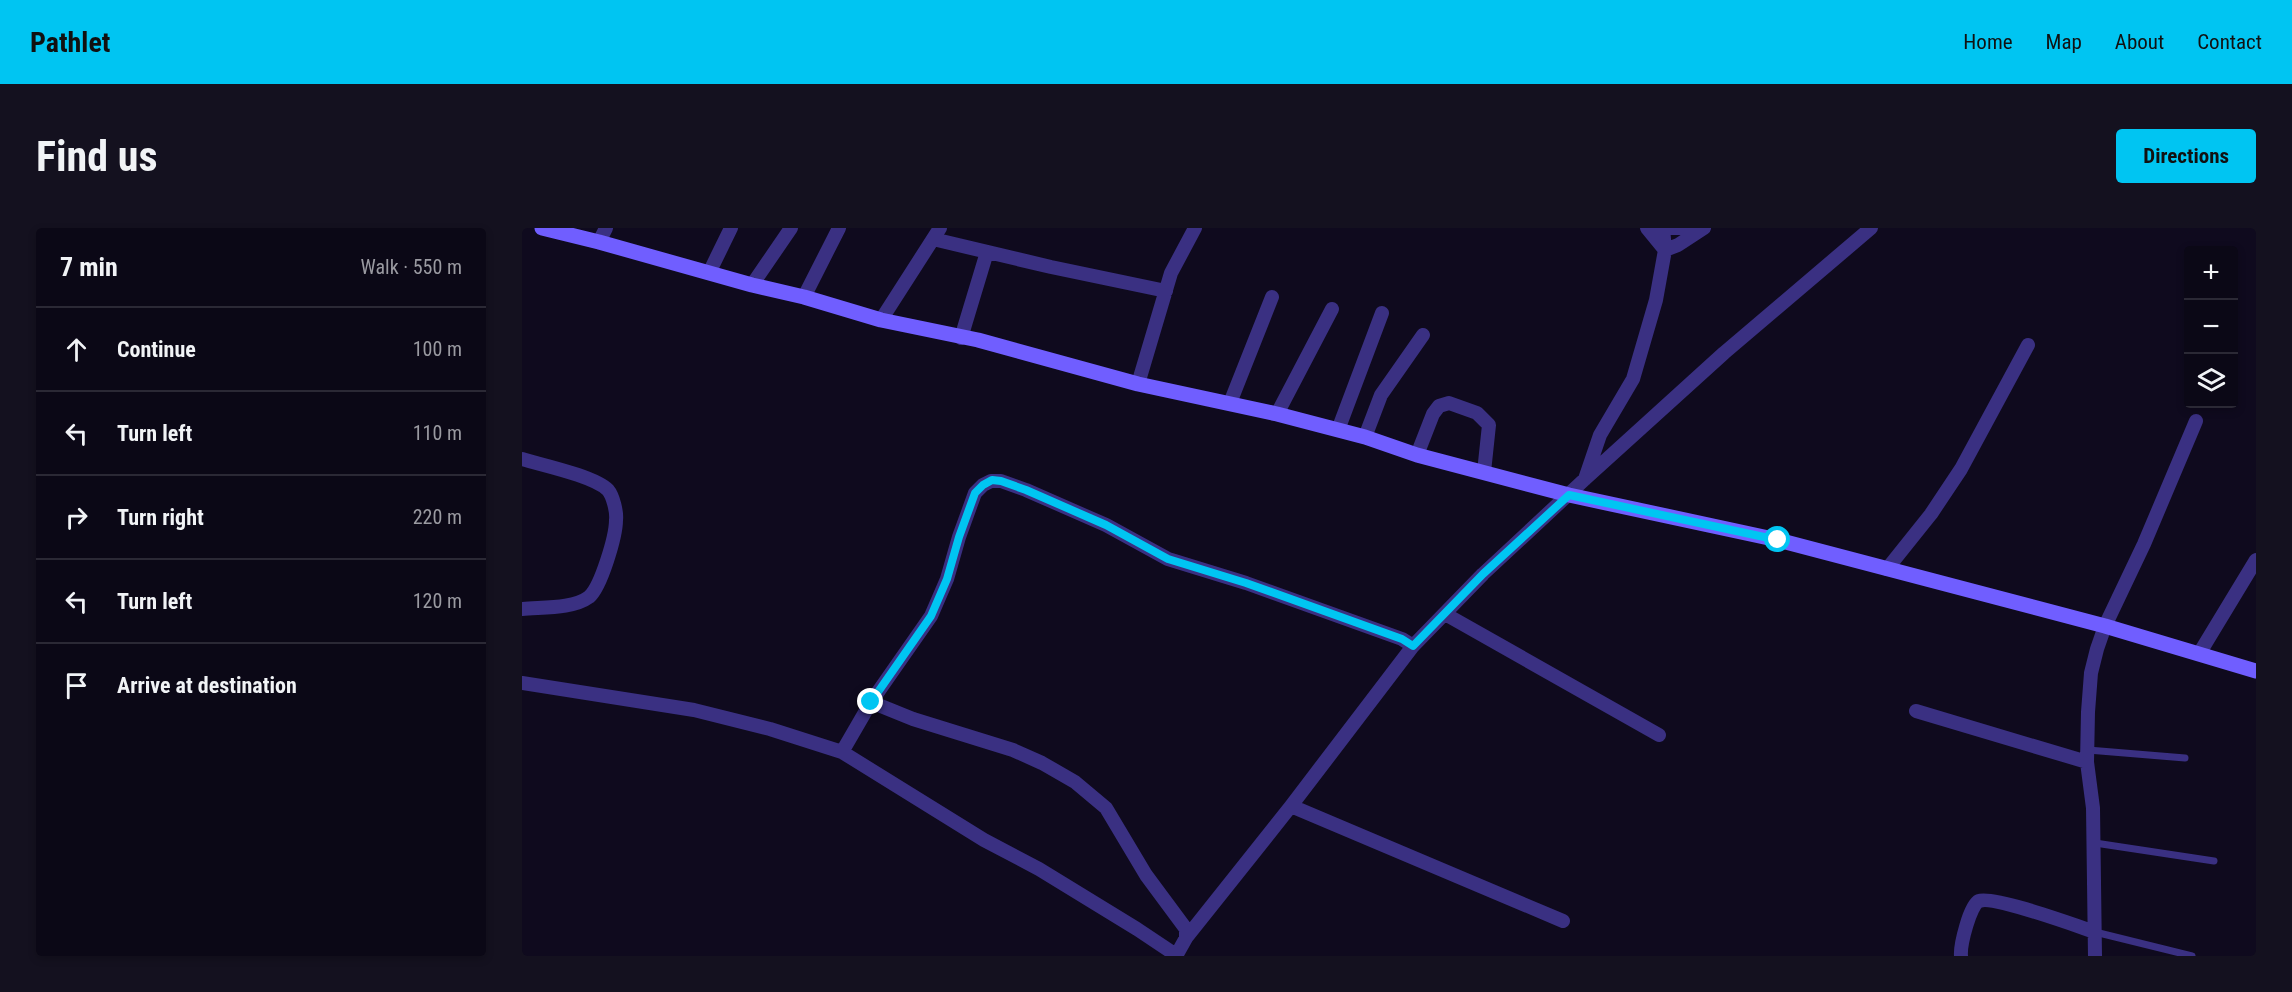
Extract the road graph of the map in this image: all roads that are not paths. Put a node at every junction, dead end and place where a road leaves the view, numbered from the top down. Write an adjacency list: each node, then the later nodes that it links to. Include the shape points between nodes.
1 (542, 228): 13 (main road)
2 (731, 228): 16 (street)
3 (791, 228): 17 (street)
4 (839, 228): 19 (street)
5 (1195, 228): 18 (street, via 1177,259)
6 (1647, 228): 14 (street)
7 (1663, 228): 14 (street)
8 (1673, 228): 9 (street)
9 (1696, 228)
10 (1704, 228): 14 (street)
11 (1871, 228): 36 (street)
12 (937, 233): 15 (street); 23 (street)
13 (602, 235): 16 (main road)
14 (1665, 249): 36 (street, via 1656,300 1633,379 1600,435)
15 (987, 252): 18 (street); 25 (street)
16 (709, 273): 17 (main road)
17 (752, 285): 19 (main road)
18 (1166, 291): 27 (street)
19 (804, 297): 23 (main road)
20 (1272, 297): 28 (street)
21 (1332, 309): 29 (street)
22 (1382, 313): 31 (street)
23 (881, 320): 25 (main road)
24 (1423, 336): 32 (street, via 1381,395)
25 (961, 338): 27 (main road)
26 (2028, 345): 39 (street, via 1961,469)
27 (1138, 384): 28 (main road)
28 (1230, 402): 29 (main road)
29 (1277, 414): 31 (main road)
30 (2196, 421): 42 (street)
31 (1338, 429): 32 (main road)
32 (1365, 437): 33 (main road)
33 (1417, 455): 35 (main road); 35 (street, via 1433,414 1439,406 1449,404 1476,413 1490,424)
34 (522, 459): 40 (street, via 597,482 609,491 616,520 602,576 588,598)
35 (1484, 472): 37 (main road)
36 (1585, 479): 37 (street)
37 (1569, 495): 39 (main road, via 1778,540); 41 (street)
38 (2256, 560): 44 (street)
39 (1887, 569): 42 (main road)
40 (522, 609)
41 (1445, 614): 43 (street); 49 (street)
42 (2105, 626): 44 (main road); 51 (street, via 2091,673)
43 (1413, 646): 47 (street, via 1246,583 1168,559 1106,525 1026,490 992,480 975,493 931,616); 53 (street)
44 (2199, 654): 45 (main road)
45 (2256, 671)
46 (522, 684): 50 (street, via 694,710)
47 (871, 702): 50 (street); 58 (street, via 1013,750 1075,782 1106,807 1146,875 1186,928)
48 (1916, 711): 51 (street)
49 (1659, 735)
50 (842, 752): 59 (street)
51 (2087, 756): 52 (lane); 54 (street)
52 (2185, 758)
53 (1291, 806): 56 (street); 58 (street)
54 (2095, 843): 55 (lane); 57 (street)
55 (2214, 861)
56 (1563, 921)
57 (2095, 932): 60 (street, via 1984,899 1972,907); 61 (street); 62 (lane)
58 (1186, 938): 59 (street)
59 (1176, 955)
60 (1961, 956)
61 (2095, 956)
62 (2192, 956)

